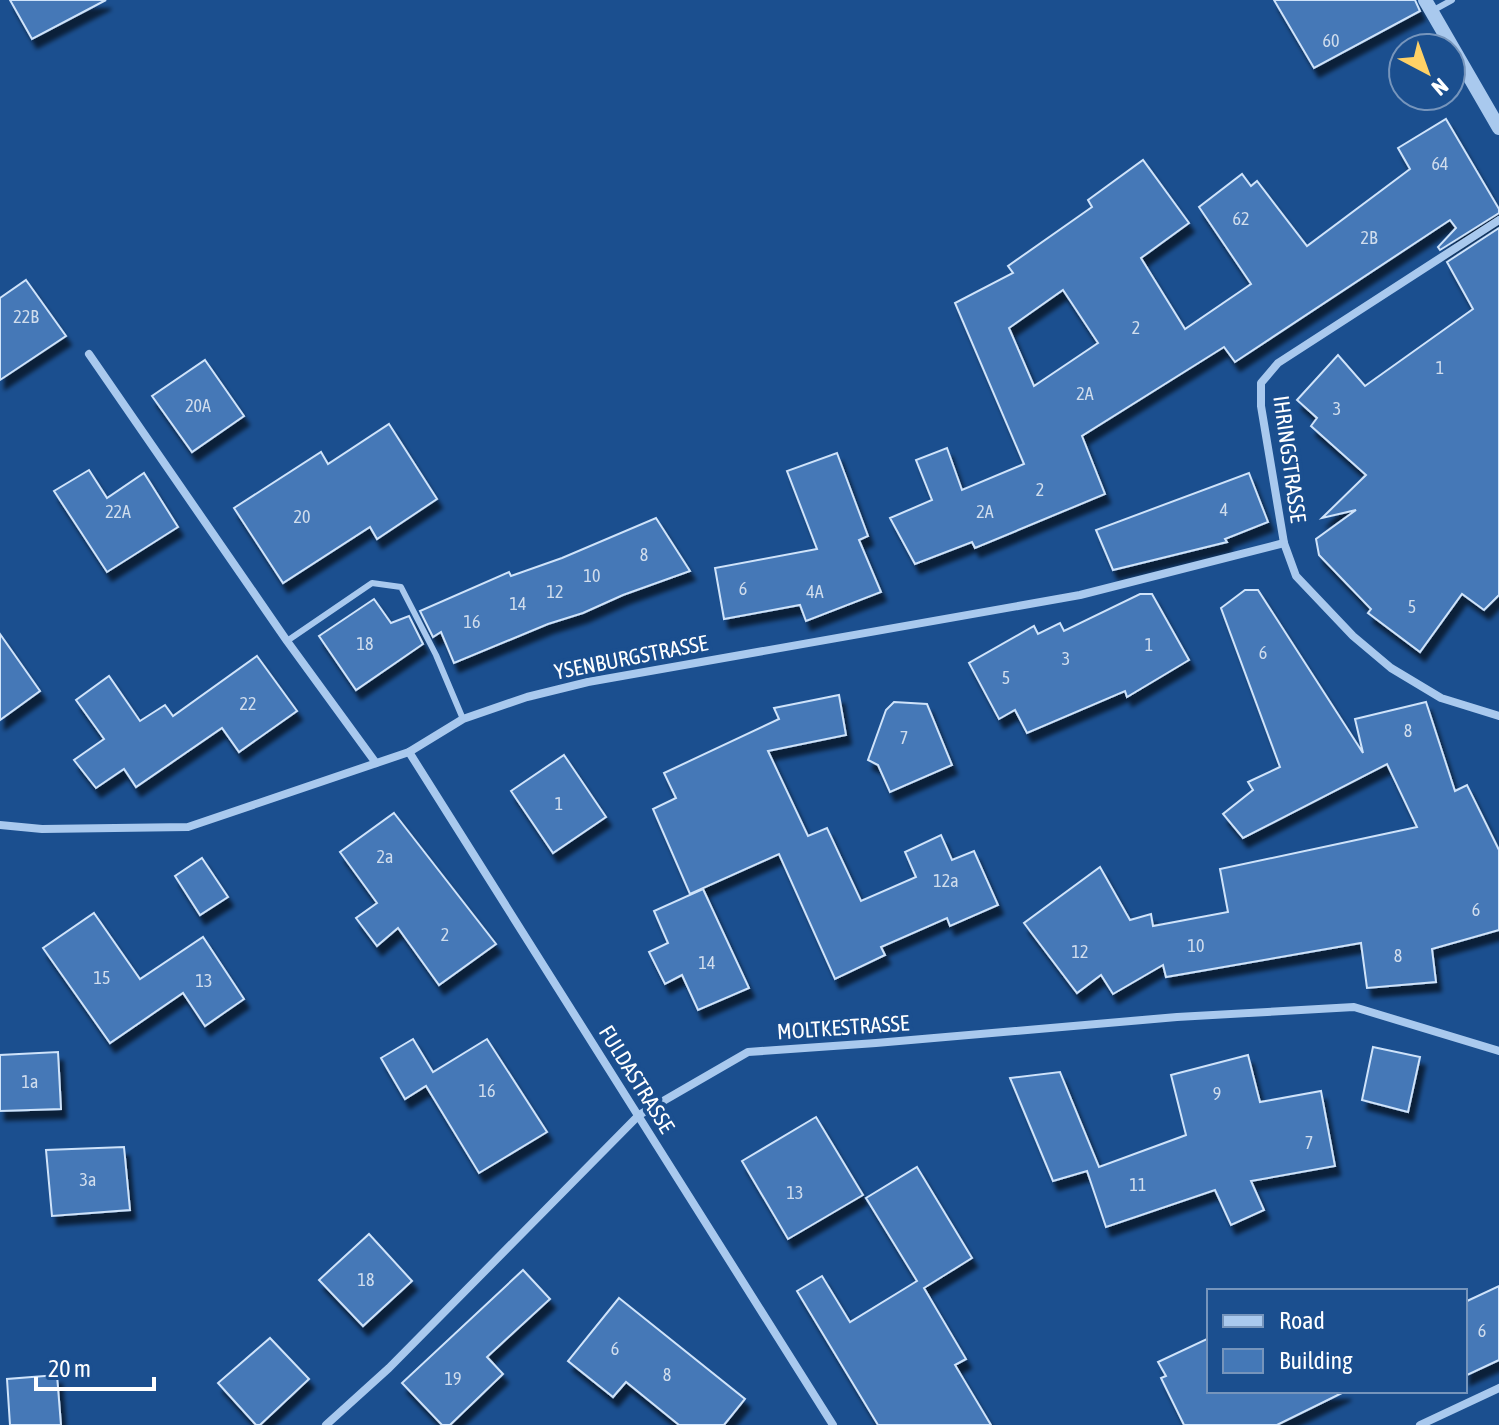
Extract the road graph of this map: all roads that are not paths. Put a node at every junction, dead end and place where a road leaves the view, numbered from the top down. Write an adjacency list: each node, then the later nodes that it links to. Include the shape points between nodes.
1 (1452, 0): 2 (lane)
2 (1429, 5): 3 (street)
3 (1499, 128)
4 (1499, 220): 6 (street, IHRINGSTRASSE, via 1278,363 1261,383)
5 (89, 354): 7 (street)
6 (1284, 543): 8 (street, IHRINGSTRASSE, via 1296,576 1391,668 1441,698); 9 (street, YSENBURGSTRASSE, via 1080,595 588,682)
7 (287, 641): 9 (lane, via 372,583 401,587); 11 (street)
8 (1499, 716)
9 (463, 719): 10 (street, YSENBURGSTRASSE)
10 (409, 752): 11 (street, YSENBURGSTRASSE); 14 (street, FULDASTRASSE)
11 (376, 763): 12 (street, YSENBURGSTRASSE, via 188,827)
12 (0, 825)
13 (1499, 1051): 14 (street, MOLTKESTRASSE, via 1354,1007 1177,1017 748,1052)
14 (639, 1115): 16 (street, MOLTKESTRASSE); 17 (street, FULDASTRASSE)
15 (1499, 1388): 18 (street)
16 (326, 1425)
17 (833, 1425)
18 (1420, 1425)

